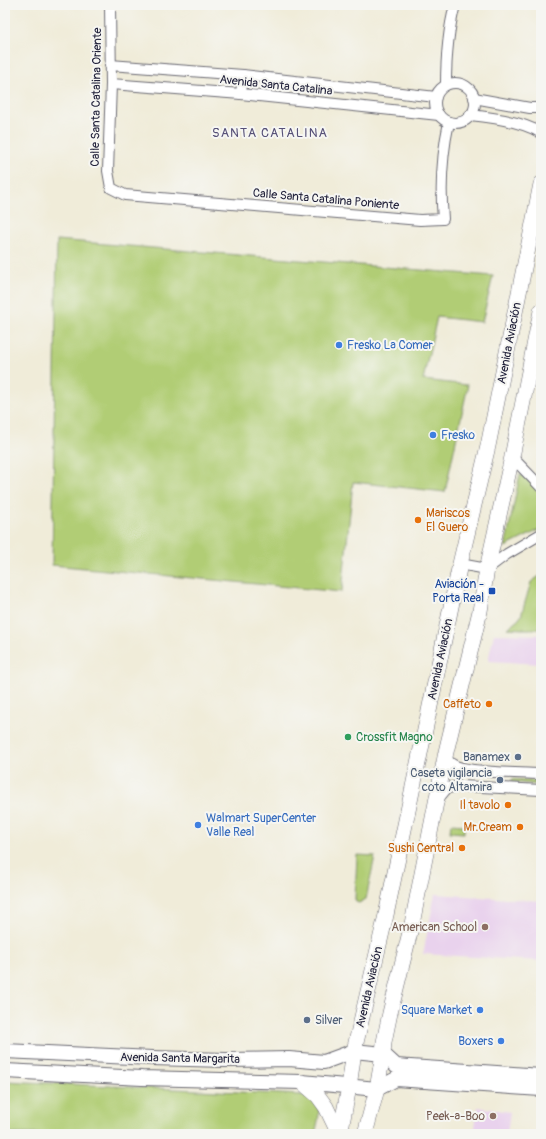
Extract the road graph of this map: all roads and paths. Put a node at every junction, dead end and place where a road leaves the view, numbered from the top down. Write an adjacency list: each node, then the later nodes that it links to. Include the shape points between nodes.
1 (110, 5): 3 (street, Calle Santa Catalina Oriente)
2 (455, 5): 6 (street, via 448,37)
3 (110, 65): 4 (street, Avenida Santa Catalina); 5 (street, Calle Santa Catalina Oriente)
4 (243, 75): 7 (street); 8 (street, Avenida Santa Catalina)
5 (111, 84): 7 (street, Avenida Santa Catalina); 16 (street, Calle Santa Catalina Oriente, via 108,171)
6 (446, 85): 8 (street); 9 (street, via 460,84 471,92)
7 (241, 94): 11 (street, Avenida Santa Catalina)
8 (436, 97): 11 (street, via 435,106)
9 (474, 98): 10 (street); 12 (street, via 475,104)
10 (541, 108)
11 (439, 115): 13 (street)
12 (470, 115): 13 (street, via 461,122); 14 (street, via 492,117 530,127)
13 (449, 122): 16 (street, Calle Santa Catalina Poniente, via 442,160 443,219 420,220 125,195)
14 (541, 133)
15 (541, 184): 17 (main road, Avenida Aviación)
16 (111, 188)
17 (537, 228): 22 (main road, Avenida Aviación)
18 (541, 311): 19 (main road, Avenida Aviación)
19 (512, 457): 20 (street); 23 (main road, Avenida Aviación)
20 (541, 487)
21 (541, 534): 23 (street)
22 (460, 564): 23 (street); 31 (main road, Avenida Aviación, via 388,907)
23 (487, 569): 24 (main road, Avenida Aviación, via 480,611)
24 (446, 757): 25 (street, via 452,764 462,768); 29 (main road, Avenida Aviación)
25 (487, 772): 26 (street); 27 (street)
26 (541, 774)
27 (486, 787): 28 (street); 29 (street, via 447,788)
28 (541, 790)
29 (436, 801): 32 (main road, Avenida Aviación)
30 (5, 1051): 31 (main road, Avenida Santa Margarita, via 324,1062)
31 (354, 1051): 32 (main road); 36 (main road, Avenida Aviación)
32 (383, 1054): 34 (main road, via 396,1066); 37 (main road, Avenida Aviación)
33 (5, 1071): 35 (main road, Avenida Santa Margarita)
34 (541, 1076)
35 (302, 1082): 36 (main road, Avenida Santa Margarita); 39 (main road, via 318,1096)
36 (349, 1087): 37 (main road, Avenida Santa Margarita); 39 (main road, Avenida Aviación)
37 (377, 1089): 38 (main road, via 396,1079); 40 (main road, Avenida Aviación)
38 (541, 1089)
39 (340, 1134)
40 (365, 1134)

